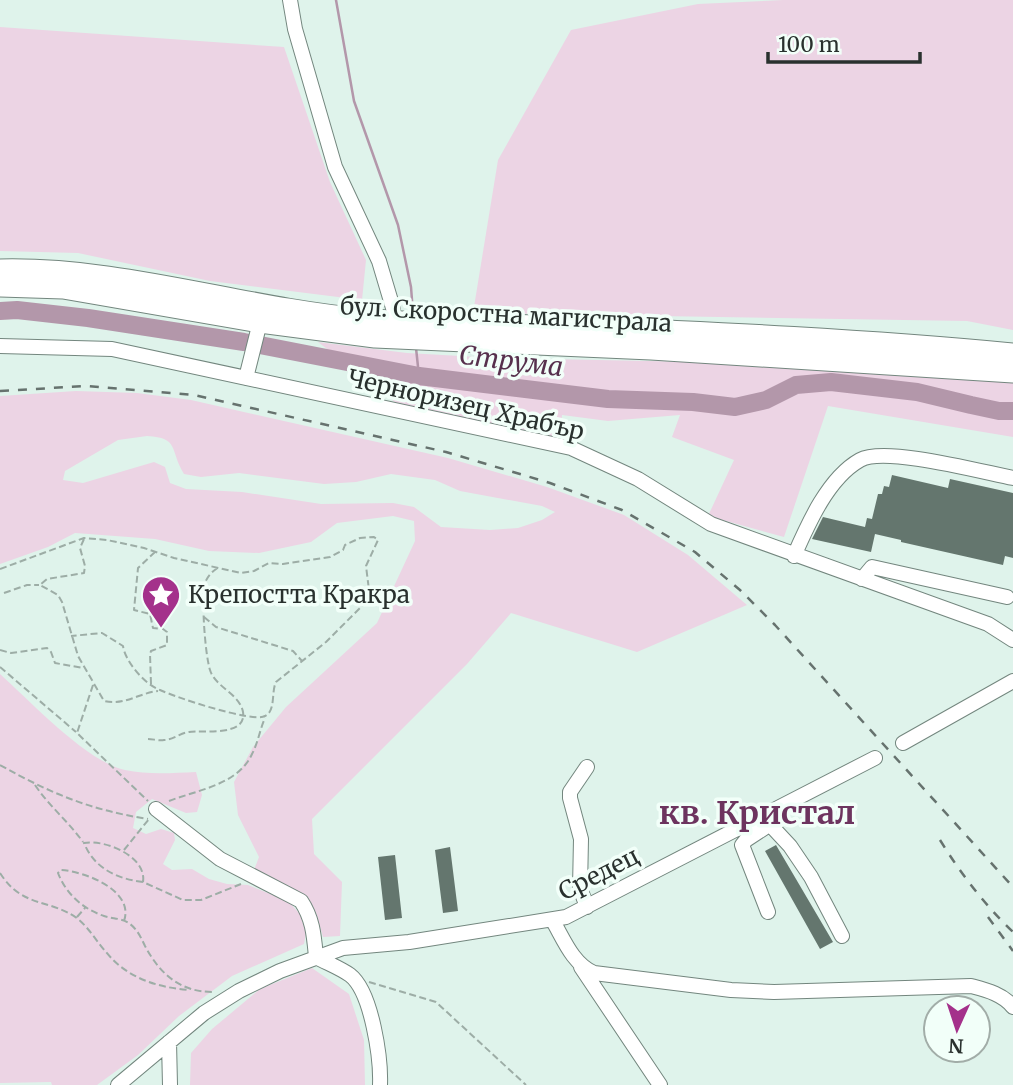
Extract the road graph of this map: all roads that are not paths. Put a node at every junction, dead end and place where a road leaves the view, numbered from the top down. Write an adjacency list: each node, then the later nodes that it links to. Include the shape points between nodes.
1 (290, 0): 4 (street, via 335,167 379,261)
2 (0, 270): 5 (highway, бул. Скоростна магистрала, via 123,280)
3 (0, 286): 7 (highway, бул. Скоростна магистрала, via 63,288)
4 (393, 307): 5 (highway, via 384,317); 6 (highway, via 406,317)
5 (365, 319): 6 (highway, бул. Скоростна магистрала)
6 (484, 324): 9 (highway, бул. Скоростна магистрала, via 811,339)
7 (260, 326): 10 (highway, бул. Скоростна магистрала, via 402,339); 11 (street)
8 (0, 346): 11 (street, Черноризец Храбър, via 112,349)
9 (1013, 354)
10 (1013, 372)
11 (248, 373): 13 (street, Черноризец Храбър, via 571,448 638,479 710,524)
12 (1013, 478): 13 (street, via 903,457 861,459 844,472 813,514)
13 (794, 556): 14 (street, Черноризец Храбър)
14 (862, 579): 15 (street, via 872,568); 16 (street, Черноризец Храбър, via 988,624)
15 (1007, 597)
16 (1013, 640)
17 (1013, 681): 18 (street)
18 (903, 743)
19 (875, 758): 22 (street, Средец)
20 (587, 767): 23 (street, via 570,792 581,839 580,888)
21 (156, 809): 27 (street, via 220,859 301,901 314,929)
22 (765, 821): 23 (street, Средец); 24 (street, via 742,845); 26 (street, via 811,877)
23 (587, 906): 25 (street, Средец)
24 (768, 912)
25 (553, 921): 27 (street, Средец, via 343,947); 28 (street)
26 (842, 936)
27 (316, 957): 30 (street, Средец, via 239,991); 35 (street, via 352,976 362,990 378,1054)
28 (576, 960): 29 (street, via 594,973 731,990 971,986); 36 (street)
29 (1013, 1007)
30 (169, 1042): 31 (street, Средец); 34 (street)
31 (141, 1067): 32 (street, Средец); 33 (street)
32 (118, 1085)
33 (136, 1085)
34 (170, 1085)
35 (380, 1085)
36 (660, 1085)

